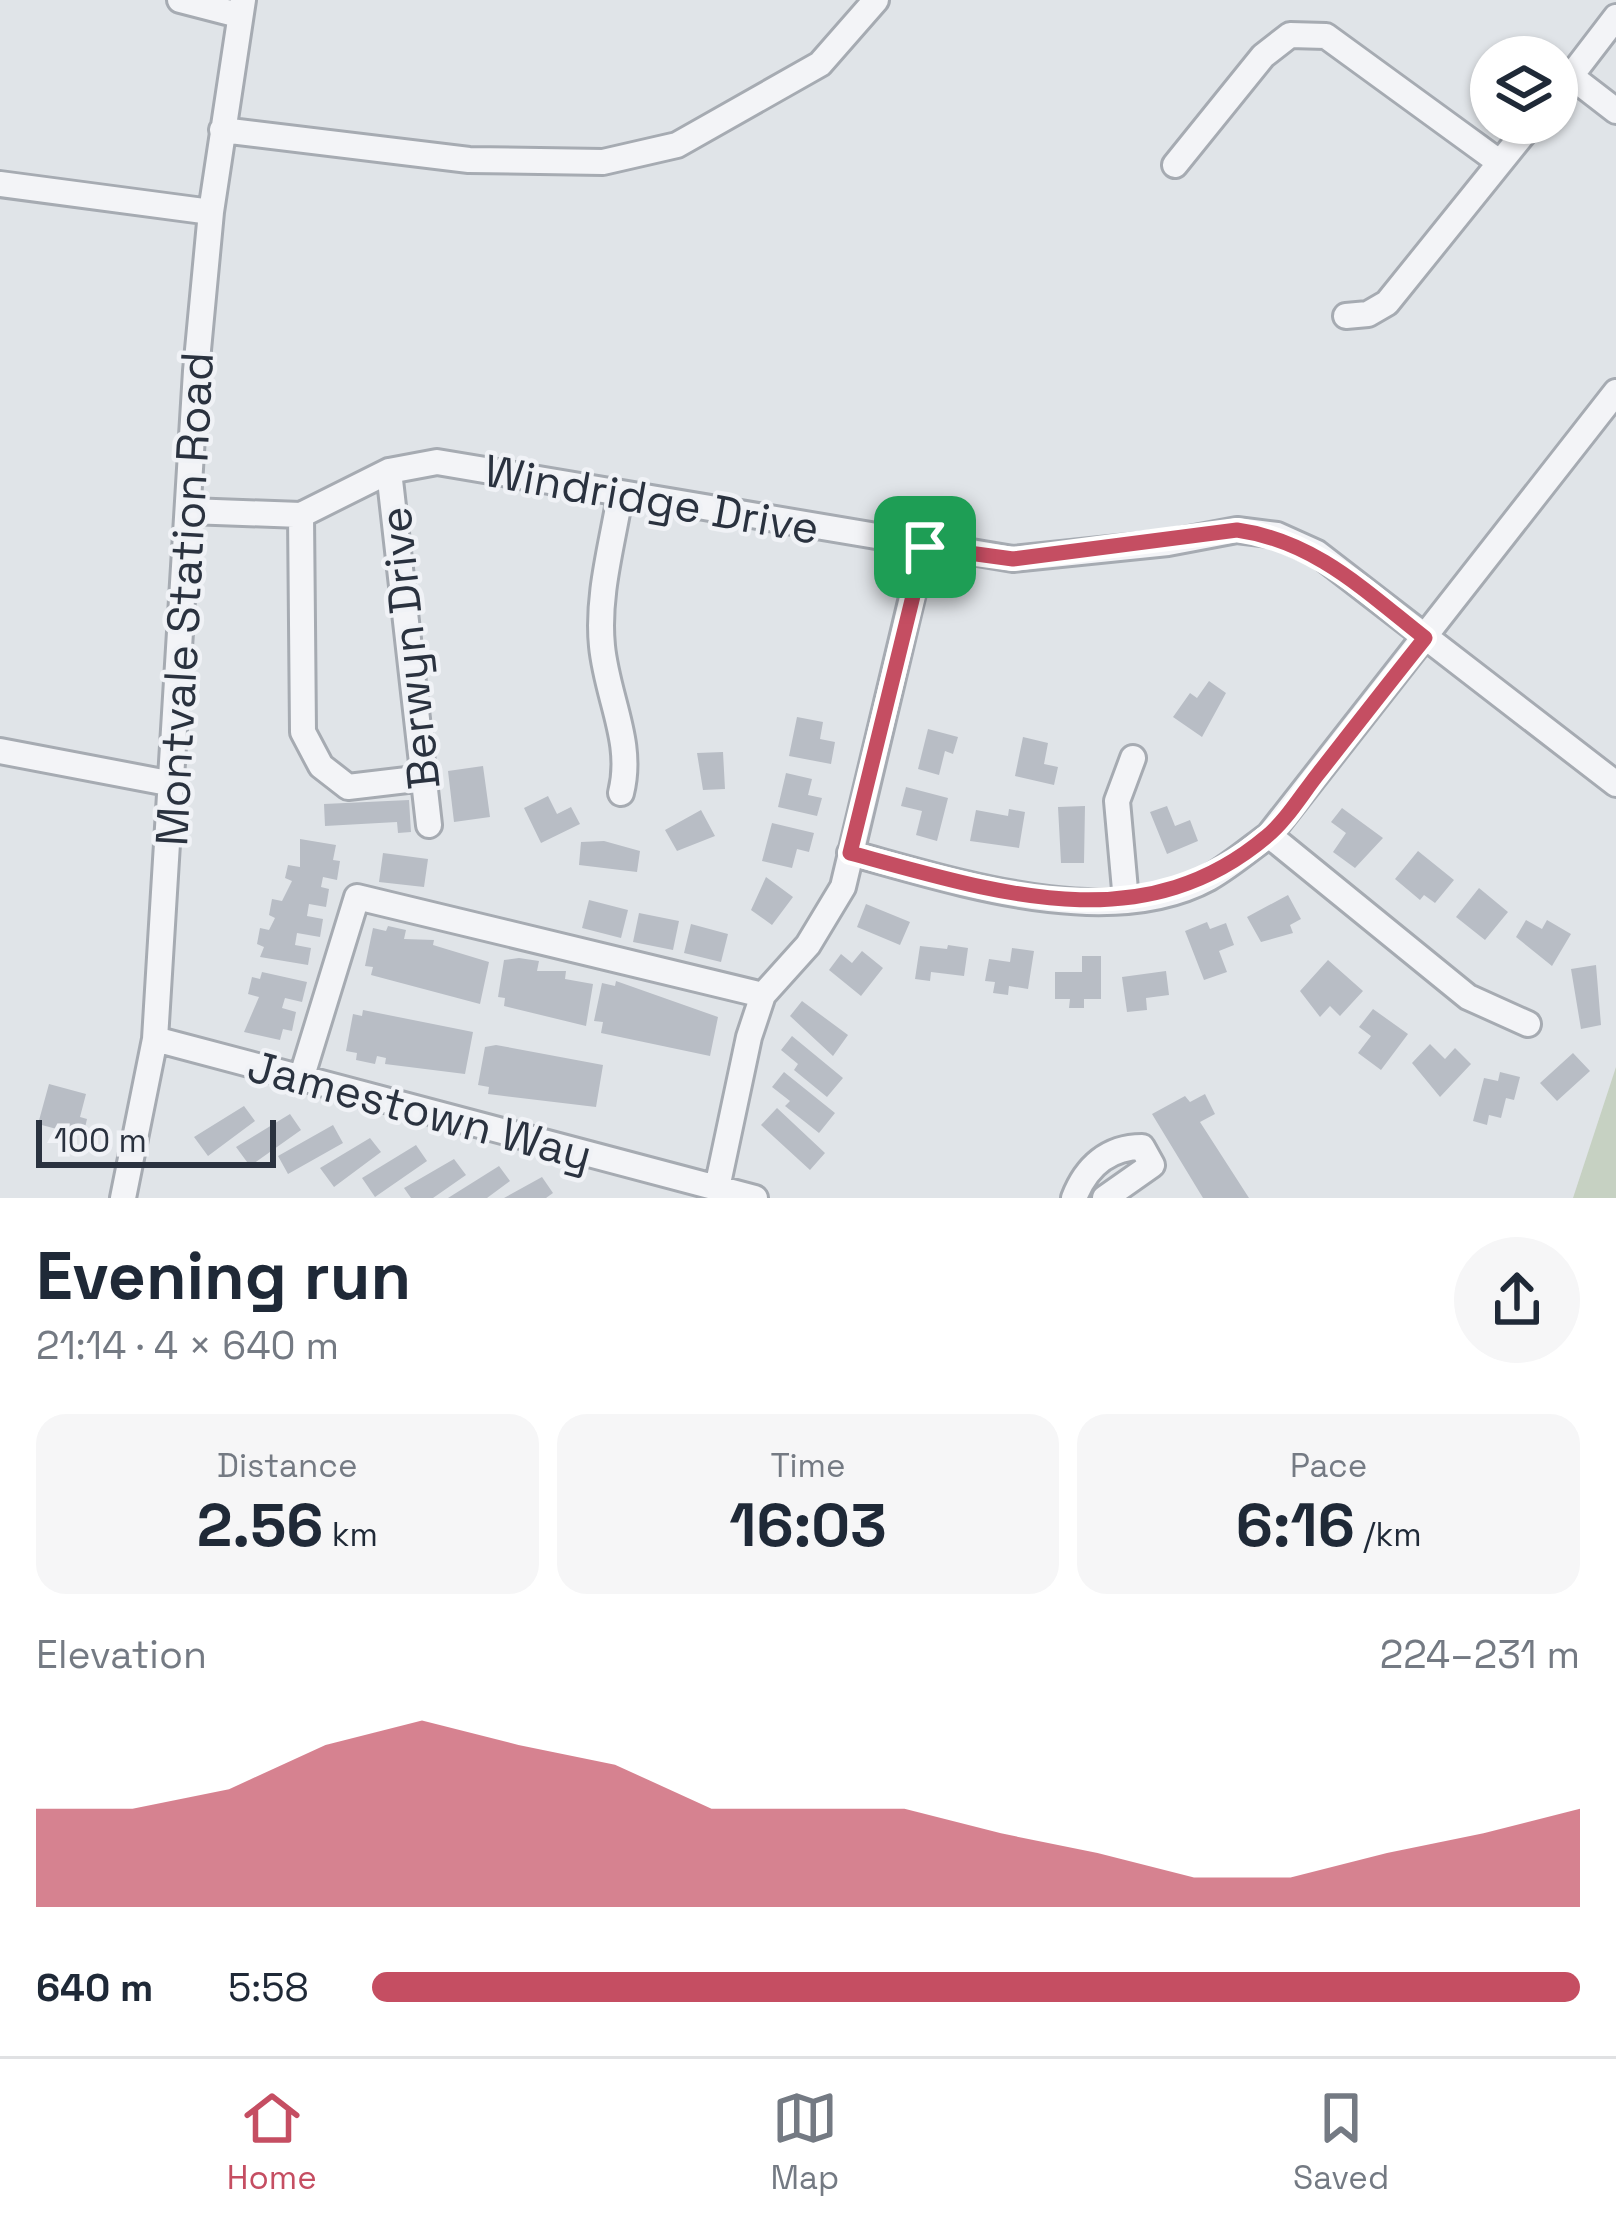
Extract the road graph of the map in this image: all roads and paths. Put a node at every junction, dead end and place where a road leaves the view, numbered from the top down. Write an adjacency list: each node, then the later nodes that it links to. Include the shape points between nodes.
1 (180, 0): 3 (street)
2 (876, 0): 8 (street, via 820,64 677,146 603,162 469,160)
3 (241, 7): 8 (street, Montvale Station Road)
4 (1616, 17): 5 (street)
5 (1578, 67)
6 (1578, 93): 7 (street)
7 (1616, 112)
8 (222, 130): 13 (street, Montvale Station Road)
9 (1514, 144): 10 (street)
10 (1499, 162): 11 (street, via 1325,36 1290,35 1262,56); 14 (street, via 1387,303)
11 (1175, 165)
12 (0, 184): 13 (street)
13 (212, 212): 18 (street, Montvale Station Road)
14 (1346, 316)
15 (1616, 392): 21 (street)
16 (389, 471): 17 (street, Windridge Drive, via 467,464); 19 (street, Windridge Drive); 24 (street, Berwyn Drive)
17 (620, 496): 20 (street, Windridge Drive); 27 (street, via 601,616 629,761)
18 (189, 511): 19 (street, Windridge Drive); 26 (street, Montvale Station Road)
19 (302, 515): 24 (street, via 303,732 321,766 348,787)
20 (925, 547): 21 (street, Windridge Drive, via 1013,559 1237,530 1277,536 1318,553); 30 (street)
21 (1425, 638): 25 (street, Windridge Drive); 29 (street)
22 (0, 751): 26 (street)
23 (1133, 758): 31 (street, via 1117,801)
24 (424, 778): 28 (street, Berwyn Drive)
25 (1614, 778)
26 (173, 784): 34 (street, Montvale Station Road)
27 (621, 793)
28 (429, 825)
29 (1269, 835): 31 (street, via 1209,878); 33 (street, via 1468,997)
30 (850, 853): 31 (street, via 1037,897); 32 (street, via 829,912)
31 (1126, 901)
32 (763, 995): 35 (street, via 358,897); 36 (street)
33 (1528, 1024)
34 (155, 1039): 35 (street, Jamestown Way); 37 (street, Montvale Station Road)
35 (301, 1079): 36 (street, Jamestown Way)
36 (717, 1188): 38 (street, Jamestown Way)
37 (123, 1198)
38 (755, 1198)
39 (1074, 1198): 40 (street, via 1103,1158 1142,1147 1152,1165)
40 (1105, 1198)

